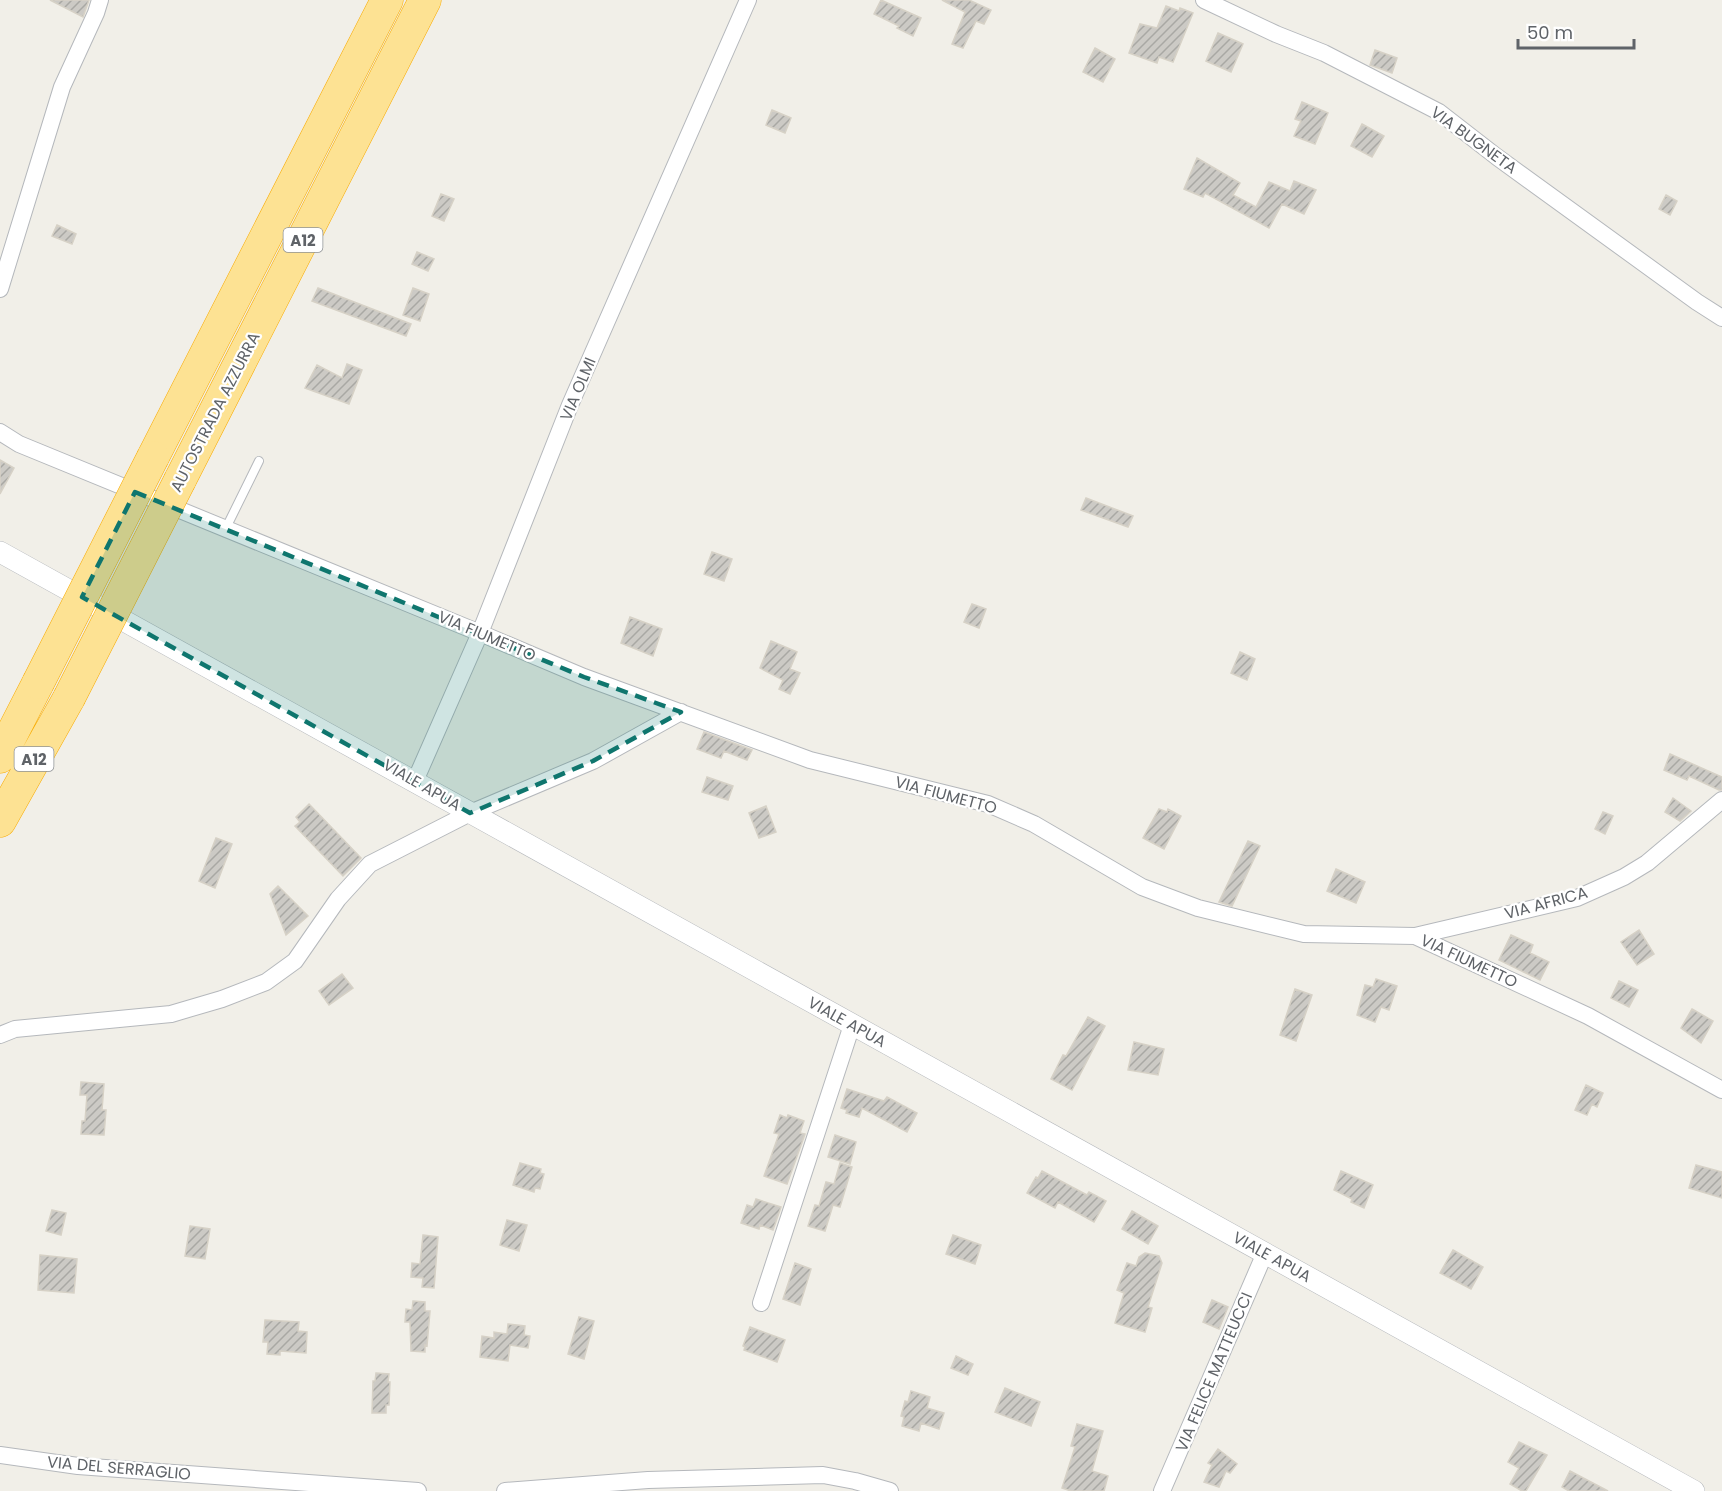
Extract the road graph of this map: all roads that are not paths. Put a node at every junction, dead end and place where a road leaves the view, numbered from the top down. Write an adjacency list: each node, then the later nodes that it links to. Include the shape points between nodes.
1 (100, 0): 6 (street, via 62,87)
2 (387, 0): 14 (highway, A12, bridge)
3 (425, 0): 18 (highway, AUTOSTRADA AZZURRA / A12, bridge, via 69,698)
4 (748, 0): 12 (street, VIA OLMI, via 570,405)
5 (1204, 0): 7 (street, VIA BUGNETA, via 1324,53 1439,111)
6 (0, 289)
7 (1722, 318)
8 (0, 432): 10 (street, VIA FIUMETTO, via 19,444)
9 (259, 461): 10 (lane)
10 (225, 530): 12 (street, VIA FIUMETTO)
11 (0, 552): 15 (street, VIALE APUA)
12 (480, 633): 13 (street, VIA FIUMETTO, via 584,678); 15 (street, VIA OLMI)
13 (681, 712): 17 (street, via 593,761); 19 (street, VIA FIUMETTO, via 810,760 988,804 1034,824 1142,887 1197,908 1304,934)
14 (0, 757)
15 (415, 781): 17 (street, VIALE APUA)
16 (1722, 800): 19 (street, VIA AFRICA, via 1647,863 1577,898)
17 (470, 813): 20 (street, VIALE APUA); 21 (street, via 370,864 338,899 295,961 266,982 171,1014 15,1029)
18 (0, 821)
19 (1415, 936): 22 (street, VIA FIUMETTO, via 1588,1017)
20 (852, 1025): 23 (street, VIALE APUA); 24 (street)
21 (0, 1035)
22 (1722, 1090)
23 (1265, 1253): 29 (street, VIA FELICE MATTEUCCI); 30 (street, VIALE APUA)
24 (761, 1303)
25 (0, 1455): 26 (street, VIA DEL SERRAGLIO, via 78,1466)
26 (418, 1491)
27 (505, 1491): 28 (street, via 648,1480 823,1475)
28 (890, 1491)
29 (1162, 1491)
30 (1694, 1491)

